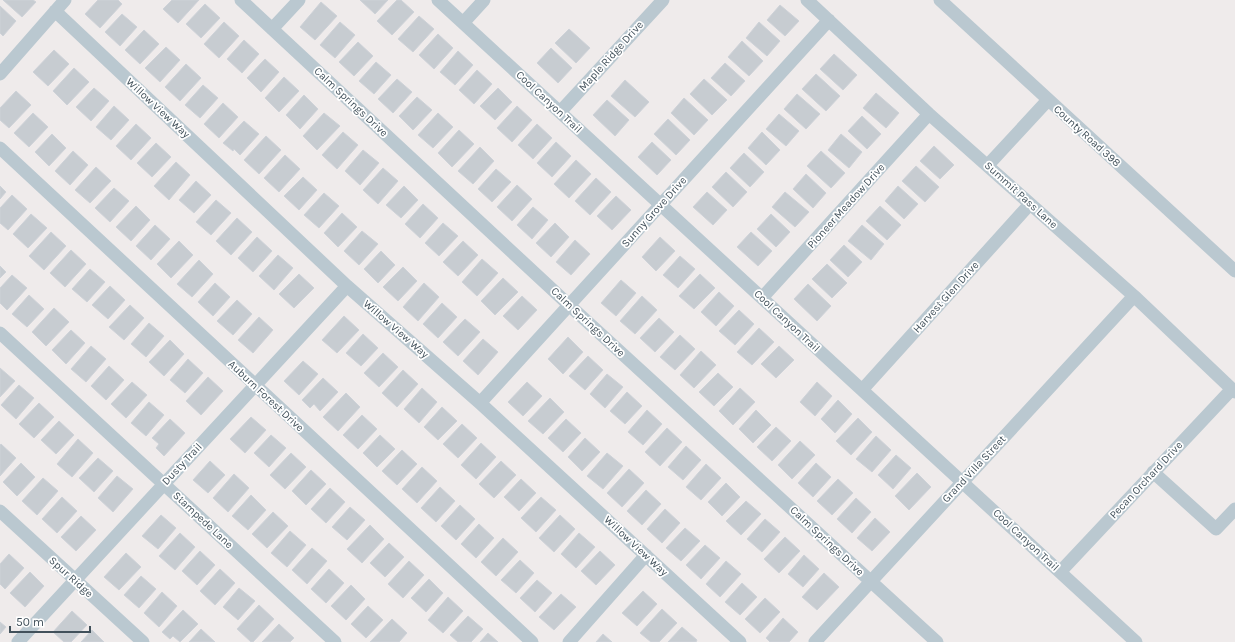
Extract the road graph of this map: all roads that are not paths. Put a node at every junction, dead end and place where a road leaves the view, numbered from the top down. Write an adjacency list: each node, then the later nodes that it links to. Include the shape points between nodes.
1 (65, 0): 9 (street)
2 (241, 0): 12 (street, Calm Springs Drive)
3 (299, 0): 12 (street)
4 (438, 0): 11 (street, Cool Canyon Trail)
5 (484, 0): 11 (street)
6 (663, 0): 15 (street, Maple Ridge Drive)
7 (807, 0): 10 (street, Summit Pass Lane)
8 (940, 0): 14 (street, County Road 398)
9 (55, 11): 13 (street); 22 (street, Willow View Way)
10 (829, 20): 16 (street, Summit Pass Lane); 20 (street, Sunny Grove Drive)
11 (463, 23): 15 (street, Cool Canyon Trail)
12 (272, 29): 25 (street, Calm Springs Drive)
13 (0, 74)
14 (1048, 100): 18 (street); 21 (street, County Road 398)
15 (560, 112): 20 (street, Cool Canyon Trail)
16 (929, 114): 18 (street, Summit Pass Lane); 24 (street, Pioneer Meadow Drive)
17 (0, 148): 27 (street, Auburn Forest Drive)
18 (988, 166): 19 (street, Summit Pass Lane)
19 (1030, 204): 23 (street, Summit Pass Lane); 28 (street, Harvest Glen Drive)
20 (661, 205): 24 (street, Cool Canyon Trail); 25 (street, Sunny Grove Drive)
21 (1235, 271)
22 (347, 286): 27 (street, Dusty Trail); 30 (street, Willow View Way)
23 (1134, 296): 29 (street, Summit Pass Lane); 32 (street, Grand Villa Street)
24 (762, 298): 28 (street, Cool Canyon Trail)
25 (569, 305): 30 (street, Sunny Grove Drive); 39 (street, Calm Springs Drive)
26 (0, 333): 33 (street, Stampede Lane)
27 (254, 386): 33 (street, Dusty Trail); 43 (street, Auburn Forest Drive)
28 (862, 390): 32 (street, Cool Canyon Trail)
29 (1233, 390): 31 (street, Pecan Orchard Drive)
30 (480, 403): 36 (street, Willow View Way)
31 (1153, 472): 34 (street, via 1216,529); 37 (street, Pecan Orchard Drive)
32 (962, 482): 37 (street, Cool Canyon Trail); 39 (street, Grand Villa Street)
33 (164, 484): 38 (street, Dusty Trail); 42 (street, Stampede Lane)
34 (1235, 509)
35 (0, 511): 38 (street, Spur Ridge)
36 (646, 555): 44 (street); 45 (street, Willow View Way)
37 (1060, 572): 48 (street, Cool Canyon Trail)
38 (75, 580): 40 (street, Dusty Trail); 41 (street, Spur Ridge)
39 (870, 582): 46 (street, Grand Villa Street); 47 (street, Calm Springs Drive)
40 (18, 642)
41 (143, 642)
42 (335, 642)
43 (532, 642)
44 (568, 642)
45 (740, 642)
46 (815, 642)
47 (937, 642)
48 (1136, 642)

